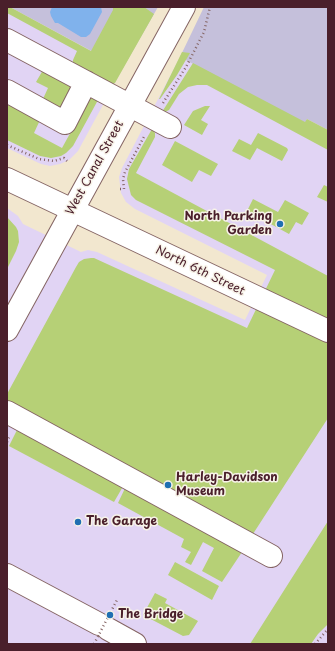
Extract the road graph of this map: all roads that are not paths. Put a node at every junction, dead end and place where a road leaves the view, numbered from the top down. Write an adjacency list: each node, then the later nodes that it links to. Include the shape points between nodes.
1 (184, 7): 5 (main road, West Canal Street)
2 (7, 40): 3 (main road)
3 (86, 82): 4 (main road, via 65,123); 5 (main road)
4 (7, 92)
5 (129, 105): 6 (main road); 8 (main road, West Canal Street)
6 (162, 123)
7 (7, 179): 8 (main road, North 6th Street)
8 (72, 210): 9 (main road, West Canal Street); 10 (main road, North 6th Street)
9 (7, 330)
10 (328, 332)
11 (7, 412): 12 (main road)
12 (271, 556)
13 (7, 575): 14 (main road)
14 (100, 633): 15 (main road)
15 (135, 644)

